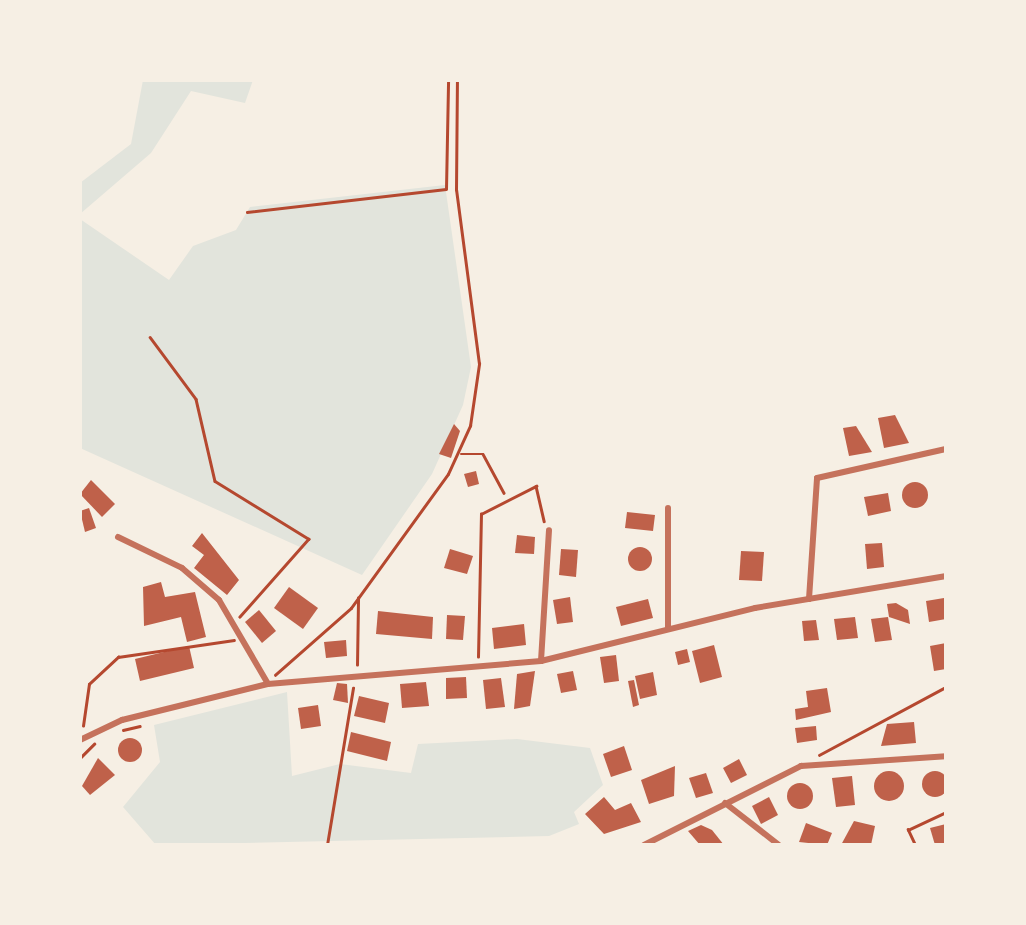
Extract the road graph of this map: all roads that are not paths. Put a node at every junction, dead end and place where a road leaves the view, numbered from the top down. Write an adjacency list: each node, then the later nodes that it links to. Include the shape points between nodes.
1 (946, 449): 6 (street, via 817,478)
2 (668, 508): 7 (street)
3 (549, 530): 8 (street)
4 (118, 537): 9 (street, via 194,577 236,622)
5 (946, 576): 6 (street)
6 (810, 599): 7 (street)
7 (668, 628): 8 (street)
8 (542, 661): 9 (street)
9 (268, 684): 10 (street)
10 (82, 739)
11 (946, 756): 12 (street, via 801,766)
12 (726, 803): 13 (street); 14 (street)
13 (644, 845)
14 (779, 845)

